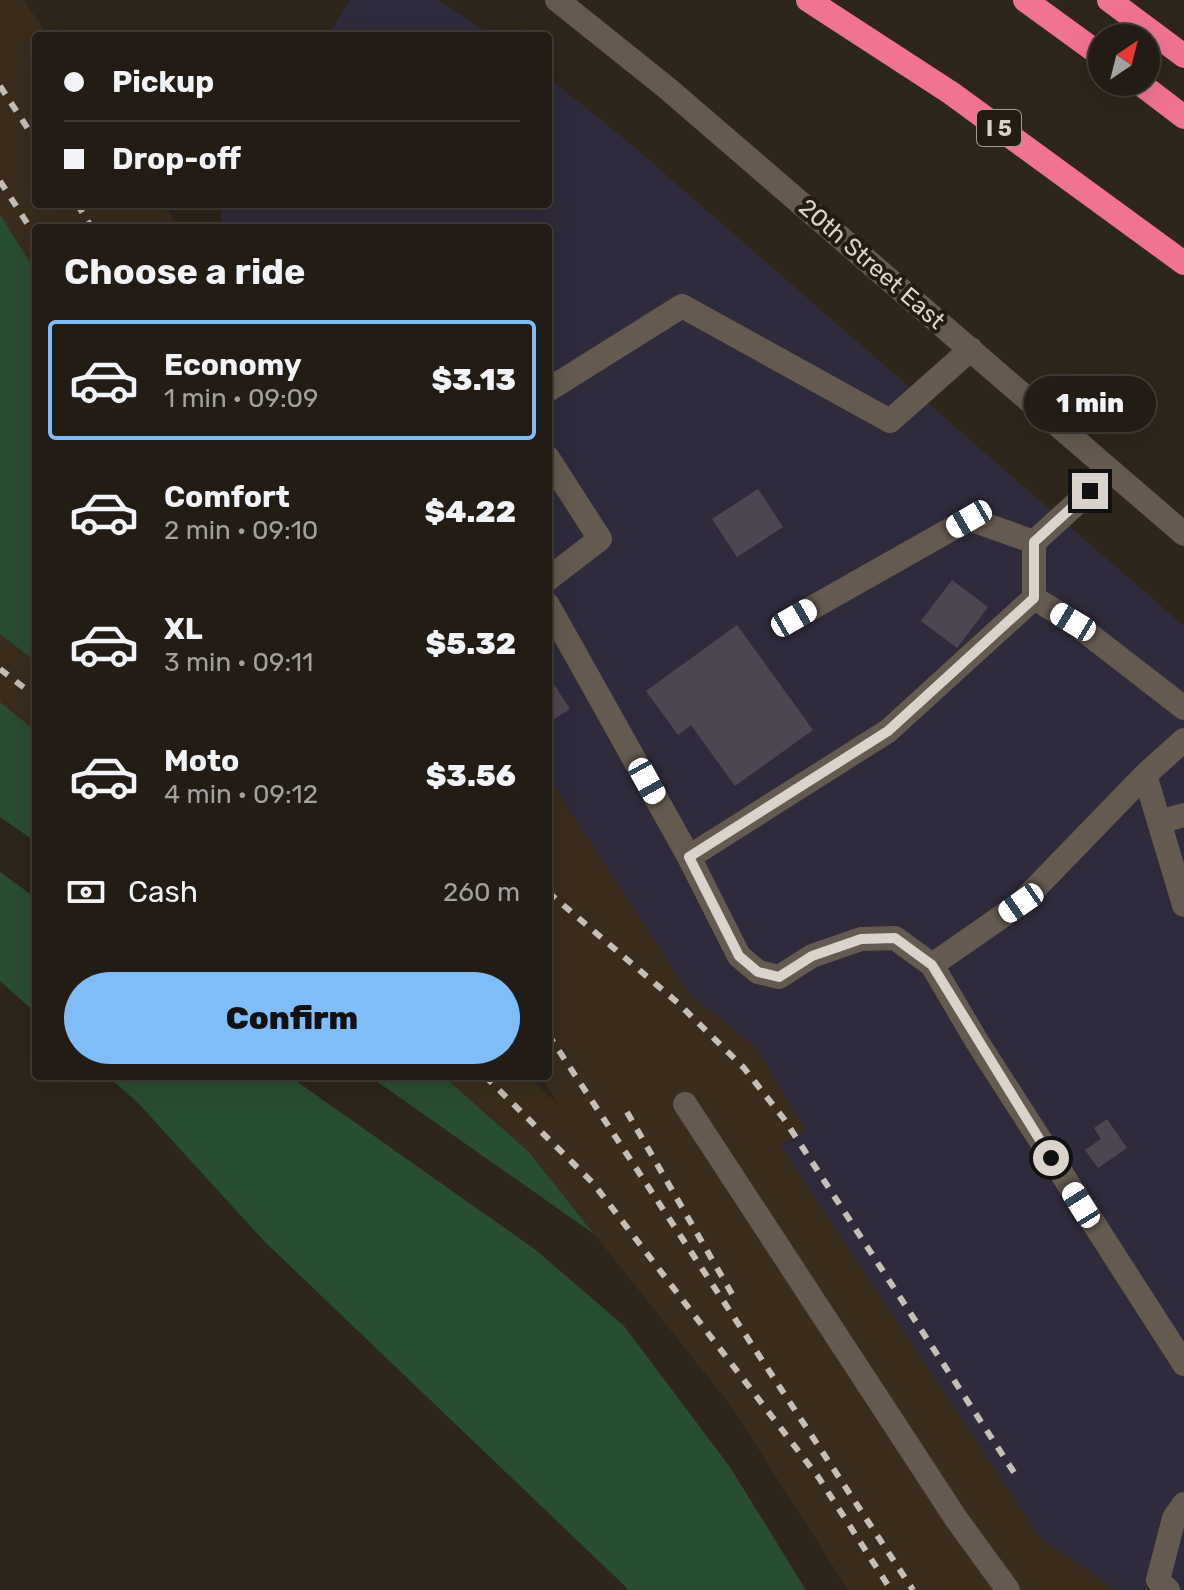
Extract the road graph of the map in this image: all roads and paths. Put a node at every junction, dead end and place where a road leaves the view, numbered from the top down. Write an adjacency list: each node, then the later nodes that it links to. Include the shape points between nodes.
1 (557, 0): 10 (street, 20th Street East, via 644,68)
2 (808, 0): 9 (highway, I 5, via 951,93)
3 (1025, 0): 5 (highway)
4 (1109, 0): 6 (highway)
5 (1088, 46)
6 (1184, 56)
7 (1156, 96): 8 (highway)
8 (1184, 117)
9 (1184, 263)
10 (971, 349): 11 (street, via 890,421 682,306); 13 (street, 20th Street East)
11 (552, 387)
12 (552, 464): 16 (street, via 600,539)
13 (1111, 472): 14 (street, 20th Street East); 15 (street)
14 (1184, 534)
15 (1034, 542): 17 (street); 19 (street, via 969,519)
16 (552, 576)
17 (1034, 598): 20 (street); 25 (street, via 888,731)
18 (552, 612): 25 (street)
19 (794, 618)
20 (1184, 708)
21 (1184, 740): 22 (street)
22 (1145, 775): 24 (street); 27 (street, via 1021,903)
23 (1184, 815): 24 (street)
24 (1159, 822): 26 (street)
25 (689, 857): 27 (street, via 739,956 758,972 779,977 812,956 861,939 895,938)
26 (1184, 905)
27 (932, 965): 29 (street)
28 (685, 1104): 31 (street)
29 (1184, 1364)
30 (1184, 1504): 32 (street, via 1174,1518 1158,1580)
31 (1008, 1590)
32 (1168, 1590)

